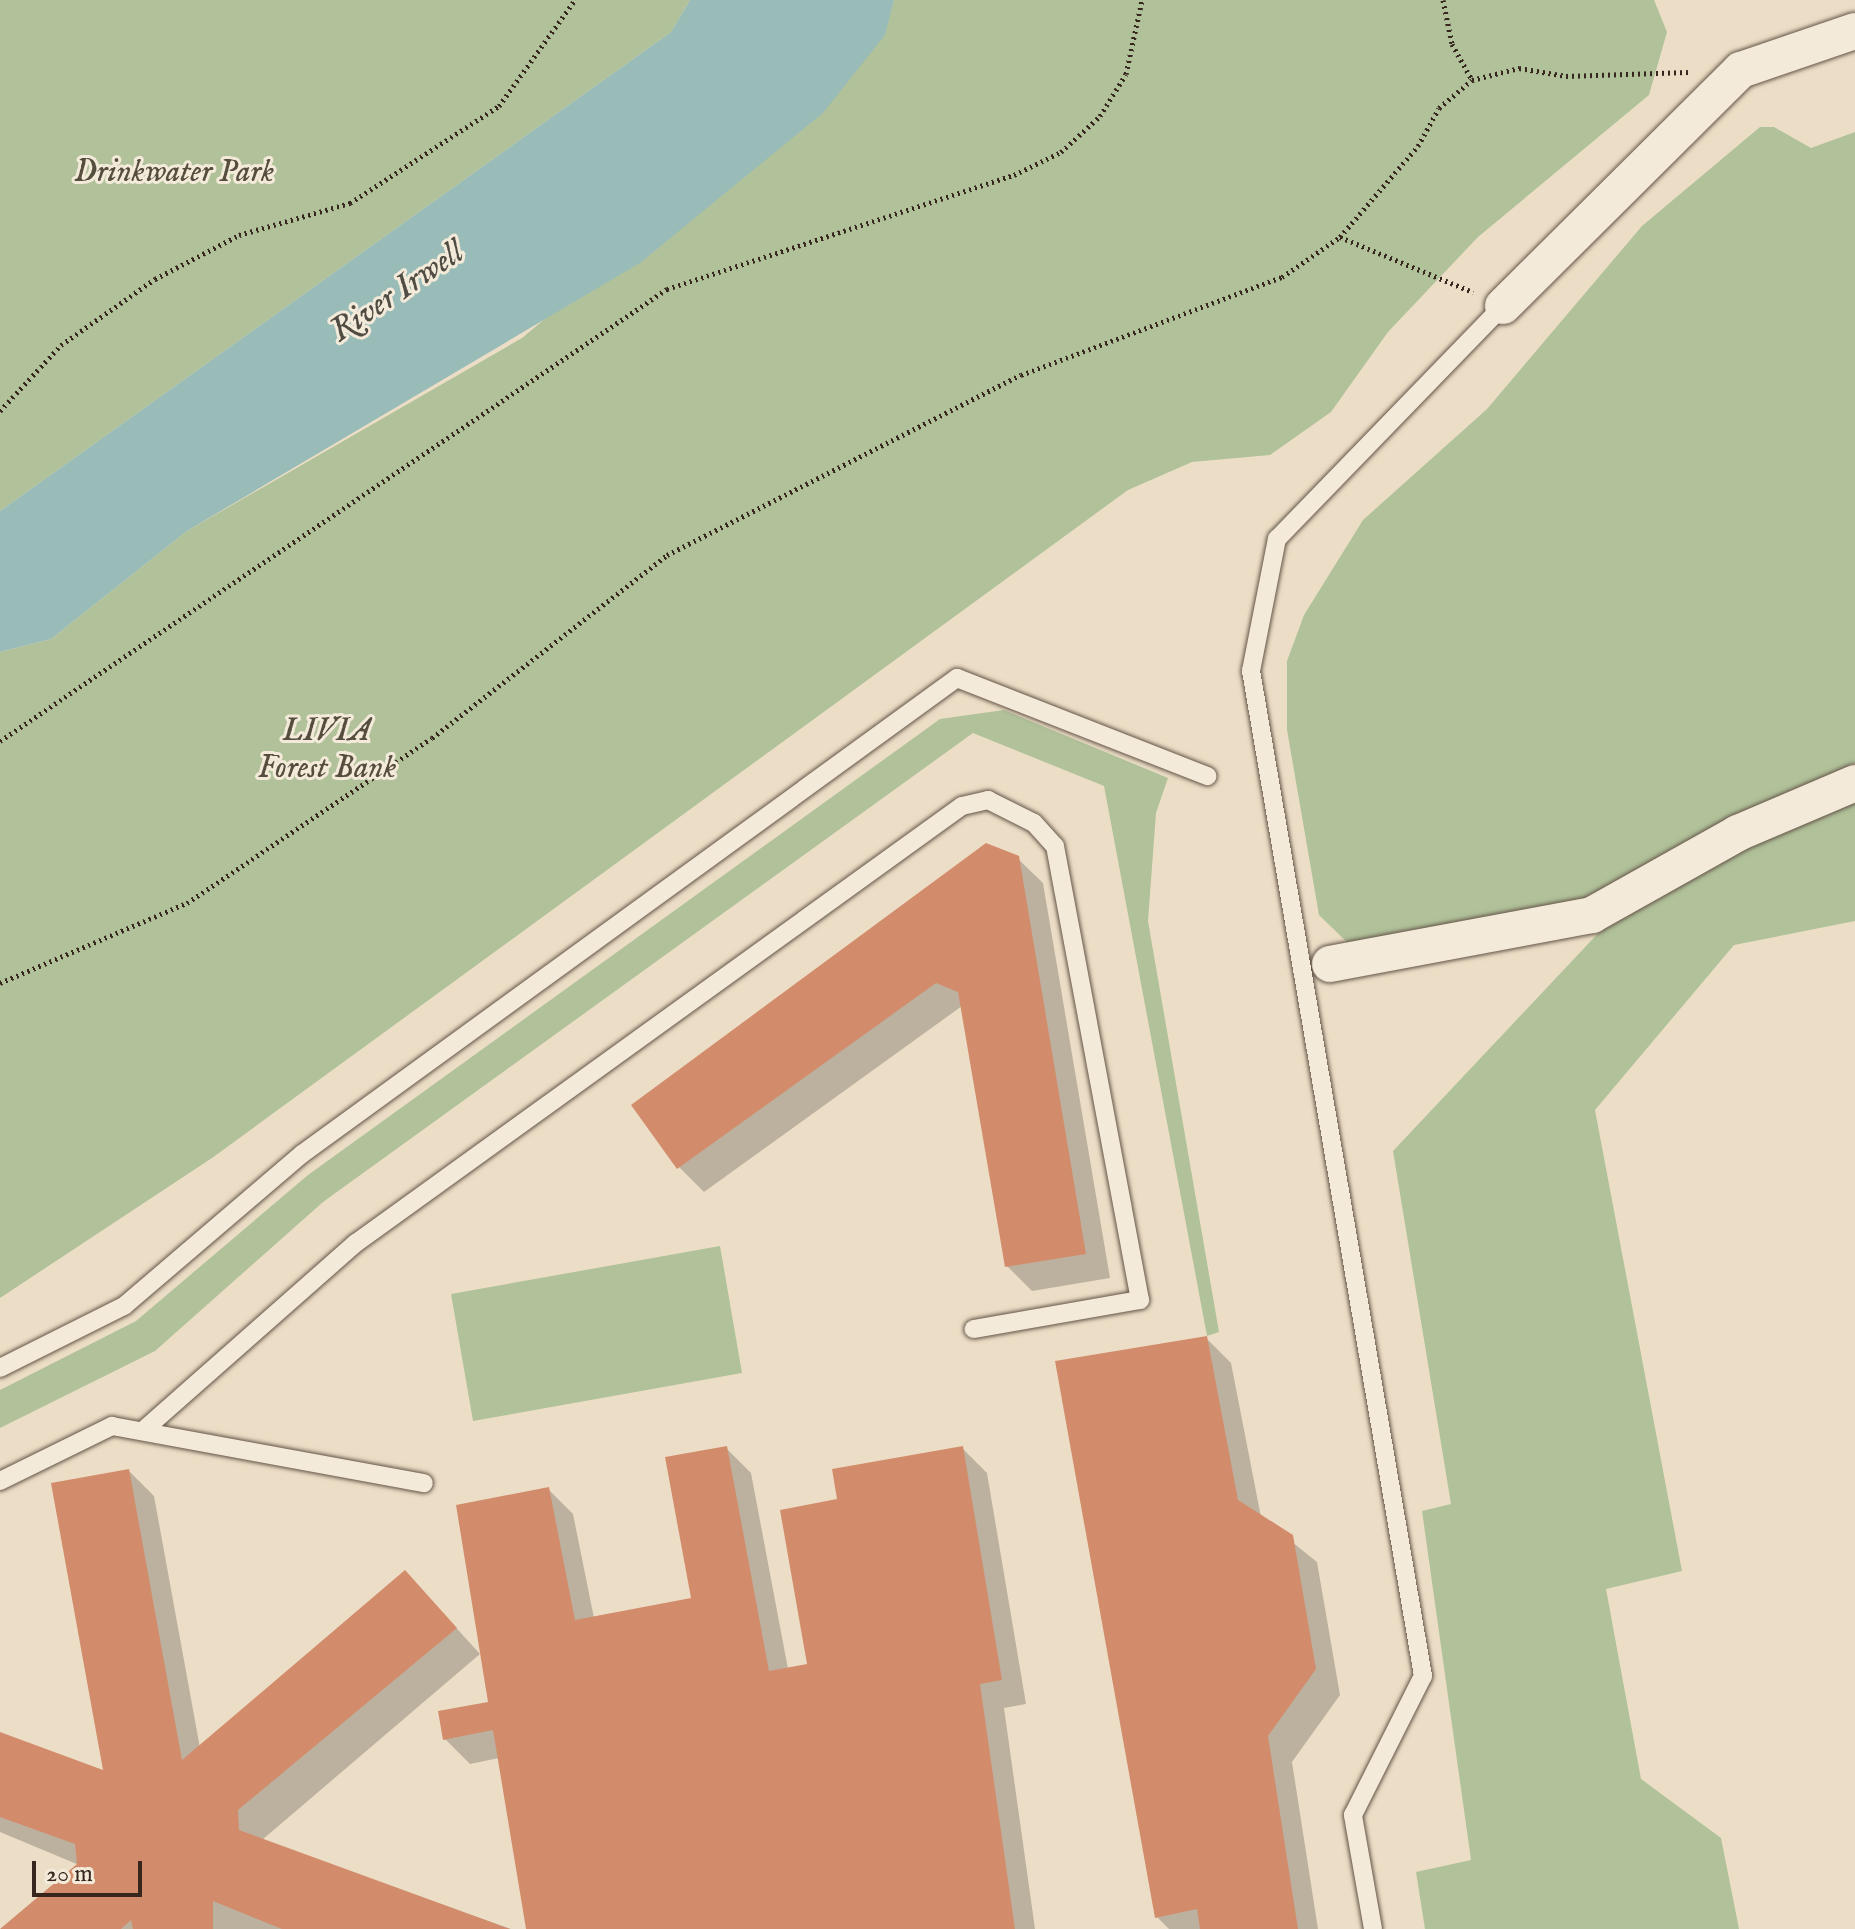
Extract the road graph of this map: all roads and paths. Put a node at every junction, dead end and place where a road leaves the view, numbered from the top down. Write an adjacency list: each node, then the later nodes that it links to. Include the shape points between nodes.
1 (575, 0): 9 (path, via 499,106 350,203 239,235 155,279 61,345)
2 (1142, 0): 10 (path, via 1126,74 1100,116 1061,152 1014,175 667,289)
3 (1443, 0): 6 (path, via 1452,44)
4 (1855, 31): 5 (street)
5 (1741, 70): 6 (path, via 1566,76 1519,68); 8 (street)
6 (1472, 80): 7 (path, via 1439,108 1418,146)
7 (1340, 237): 8 (path); 14 (path, via 1282,277 1021,375 667,555 432,738 187,903)
8 (1503, 306): 20 (lane, via 1277,539 1251,671 1423,1676 1353,1815)
9 (0, 411)
10 (0, 741)
11 (1207, 776): 16 (lane, via 957,678 302,1154 124,1306)
12 (1855, 783): 13 (street, via 1738,833 1592,915)
13 (1330, 964)
14 (0, 983)
15 (973, 1329): 17 (lane, via 1140,1300 1063,872 1055,846 1034,823 988,800 962,806 356,1243)
16 (0, 1368)
17 (146, 1428): 18 (lane, via 112,1426); 19 (lane)
18 (0, 1481)
19 (424, 1483)
20 (1373, 1929)

